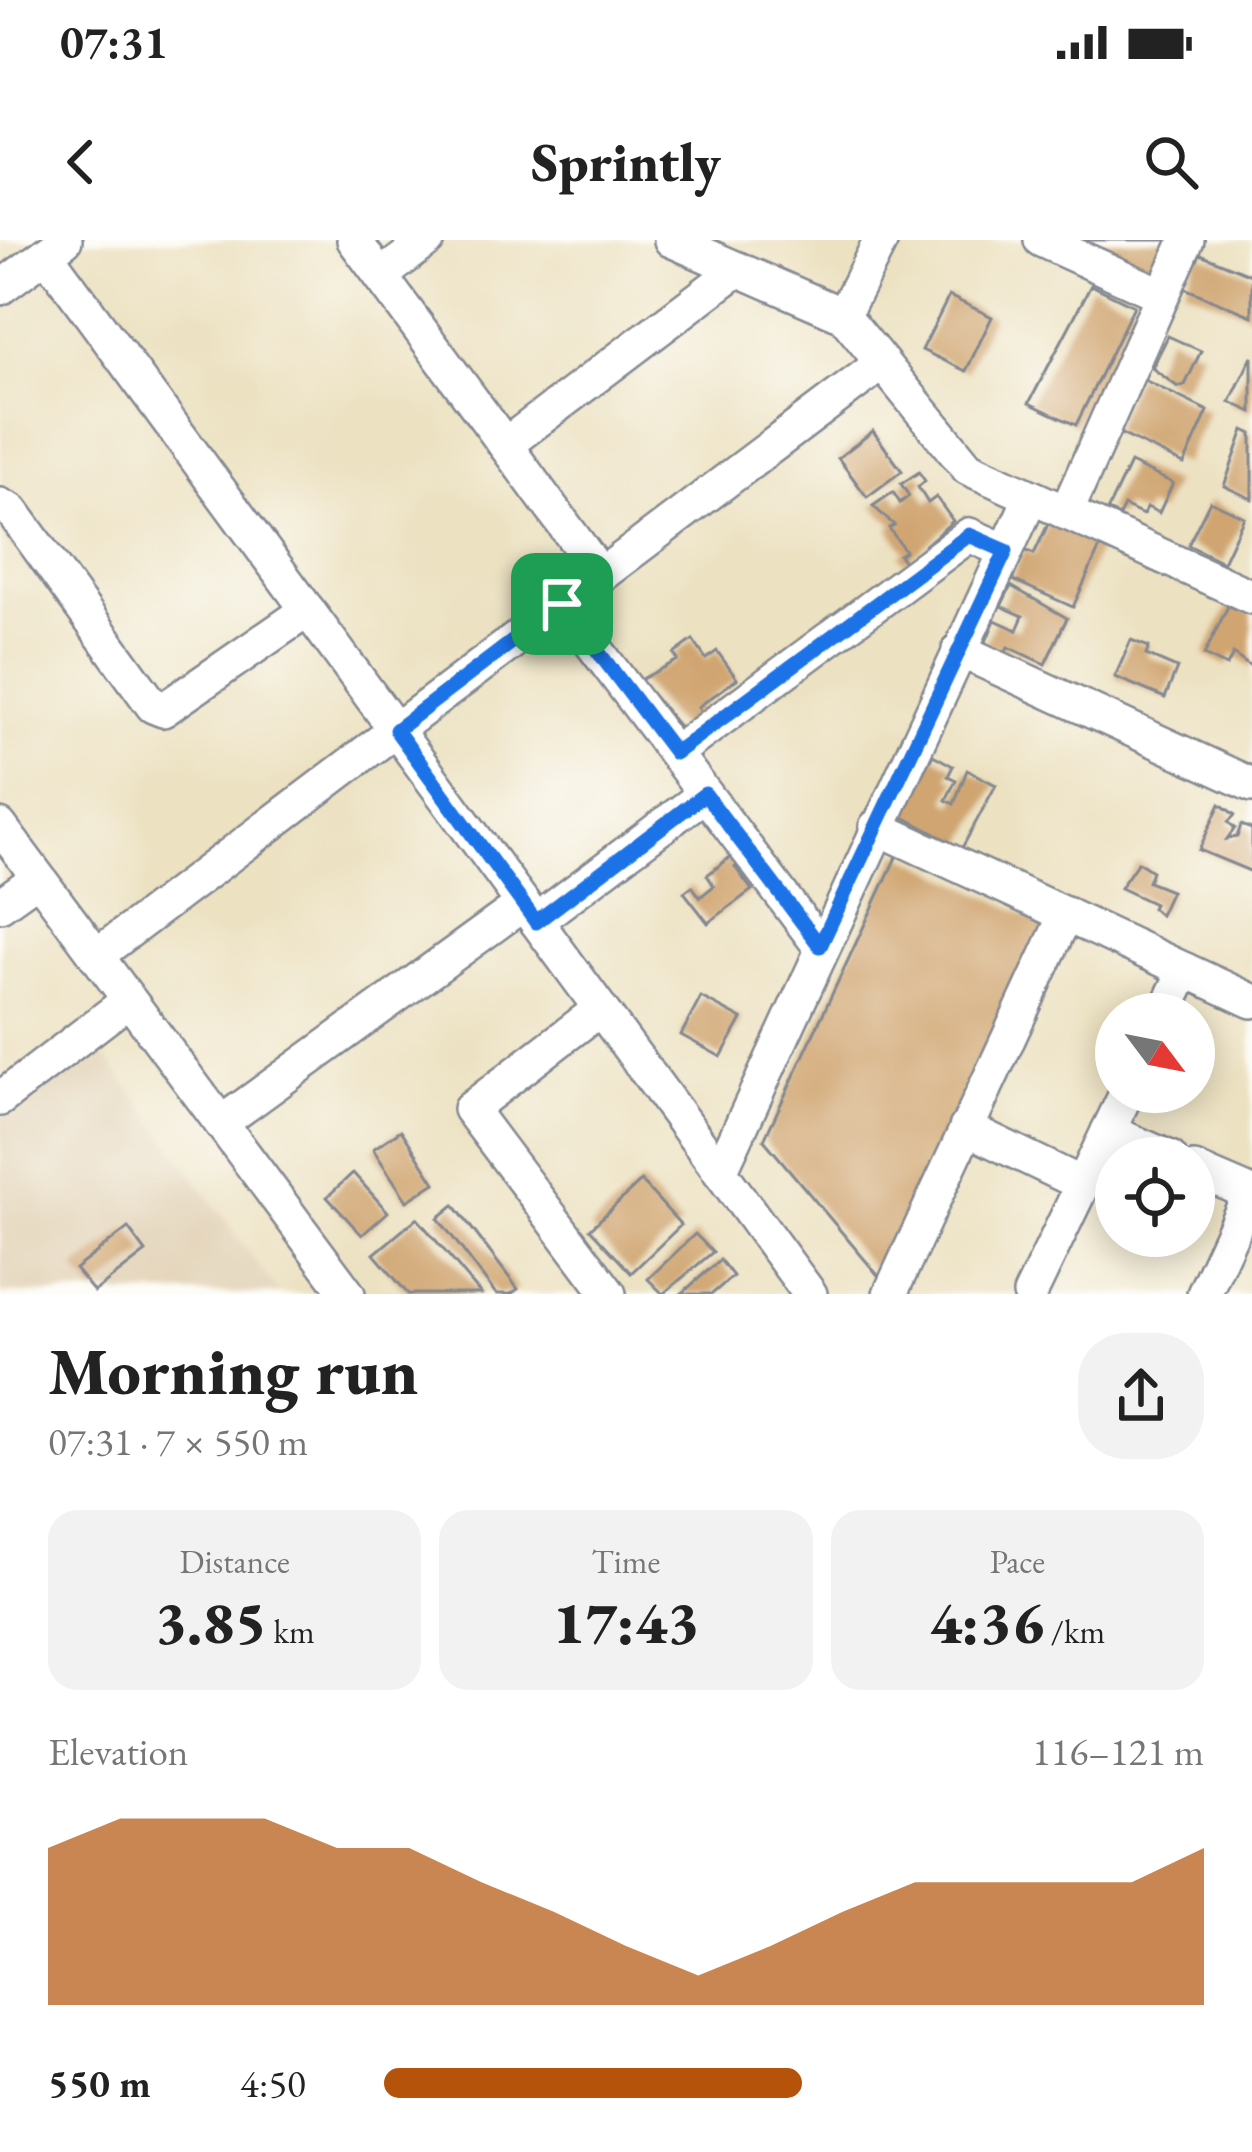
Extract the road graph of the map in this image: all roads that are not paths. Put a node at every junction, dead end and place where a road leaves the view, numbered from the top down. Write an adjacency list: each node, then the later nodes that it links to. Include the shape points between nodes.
1 (354, 240): 9 (street)
2 (428, 240): 9 (street)
3 (671, 240): 8 (street)
4 (880, 240): 12 (street)
5 (1041, 240): 11 (street)
6 (1187, 240): 11 (street)
7 (56, 247): 10 (street); 22 (street)
8 (738, 269): 12 (street); 14 (street)
9 (382, 275): 14 (street)
10 (0, 288)
11 (1162, 295): 17 (street)
12 (842, 315): 13 (street)
13 (882, 363): 15 (street, via 968,468); 19 (street)
14 (506, 445): 19 (street)
15 (1031, 497): 17 (street); 18 (street)
16 (0, 505): 22 (street, via 163,710)
17 (1066, 513): 20 (street)
18 (1006, 551): 23 (street); 25 (street, via 969,535)
19 (601, 575): 21 (street)
20 (1252, 596)
21 (562, 604): 24 (street); 25 (street)
22 (308, 610): 24 (street)
23 (959, 650): 26 (street); 29 (street)
24 (396, 730): 32 (street); 35 (street)
25 (675, 753): 27 (street)
26 (1252, 785)
27 (705, 794): 32 (street); 34 (street)
28 (0, 826): 30 (street)
29 (876, 826): 33 (street); 34 (street)
30 (38, 878): 31 (street); 35 (street)
31 (0, 905)
32 (530, 913): 40 (street); 43 (street)
33 (1066, 914): 36 (street); 44 (street)
34 (820, 946): 47 (street)
35 (96, 956): 38 (street)
36 (1185, 970): 37 (street); 39 (street)
37 (1174, 993)
38 (129, 1000): 41 (street); 43 (street)
39 (1252, 1001)
40 (600, 1009): 47 (street); 52 (street, via 470,1109)
41 (0, 1099)
42 (1117, 1113): 45 (street)
43 (221, 1123): 51 (street)
44 (966, 1128): 49 (street); 54 (street)
45 (1108, 1131): 46 (street); 49 (street)
46 (1122, 1137)
47 (720, 1172): 53 (street)
48 (1215, 1178): 50 (street)
49 (1082, 1184): 55 (street)
50 (1251, 1194): 56 (street)
51 (348, 1294)
52 (609, 1294)
53 (810, 1294)
54 (890, 1294)
55 (1030, 1294)
56 (1204, 1294)

